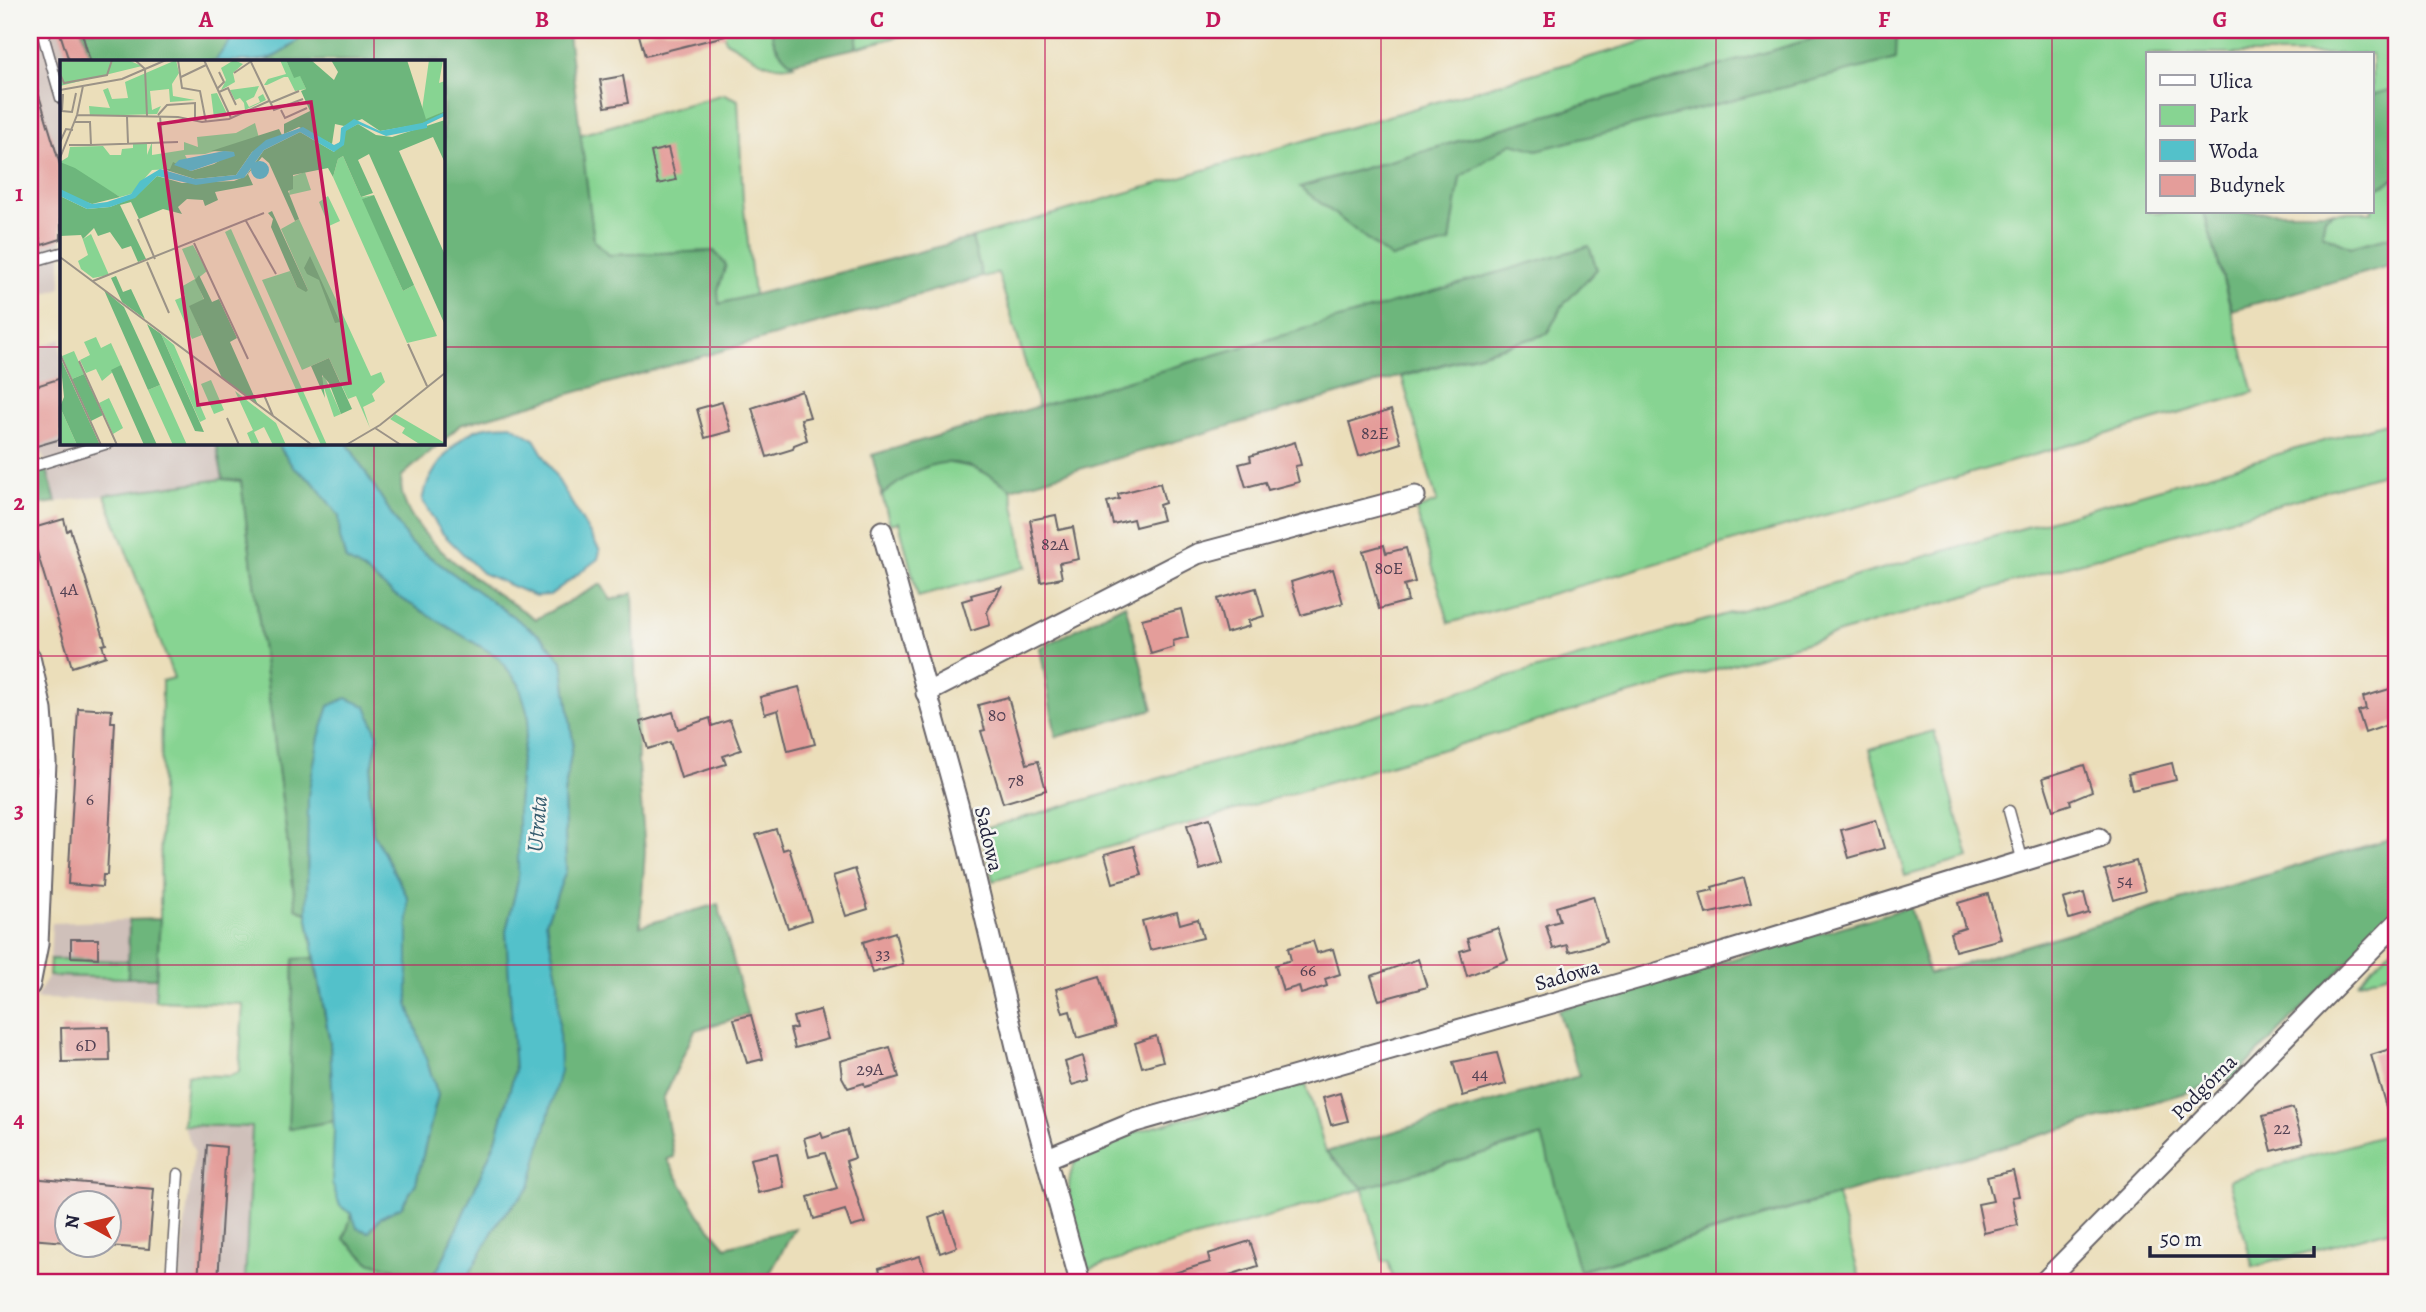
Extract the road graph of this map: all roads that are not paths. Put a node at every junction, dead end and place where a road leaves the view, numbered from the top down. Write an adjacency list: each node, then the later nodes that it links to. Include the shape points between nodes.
1 (43, 36): 2 (lane)
2 (60, 95)
3 (60, 253): 4 (lane)
4 (30, 262)
5 (30, 289): 6 (lane)
6 (30, 307)
7 (105, 444): 8 (lane)
8 (30, 467)
9 (1415, 496): 12 (street, via 1197,554)
10 (882, 531): 12 (street, Sadowa)
11 (30, 657): 13 (street)
12 (926, 693): 20 (street, Sadowa)
13 (34, 697): 17 (street, via 46,762)
14 (2009, 811): 16 (lane)
15 (2099, 838): 16 (street, Sadowa)
16 (2023, 862): 20 (street, Sadowa, via 1650,975 1135,1122)
17 (35, 910): 19 (street, via 38,943)
18 (2396, 924): 24 (street, Podgórna)
19 (30, 985)
20 (1048, 1158): 23 (street, Sadowa)
21 (178, 1174): 22 (lane)
22 (170, 1282)
23 (1080, 1282)
24 (2044, 1282)

